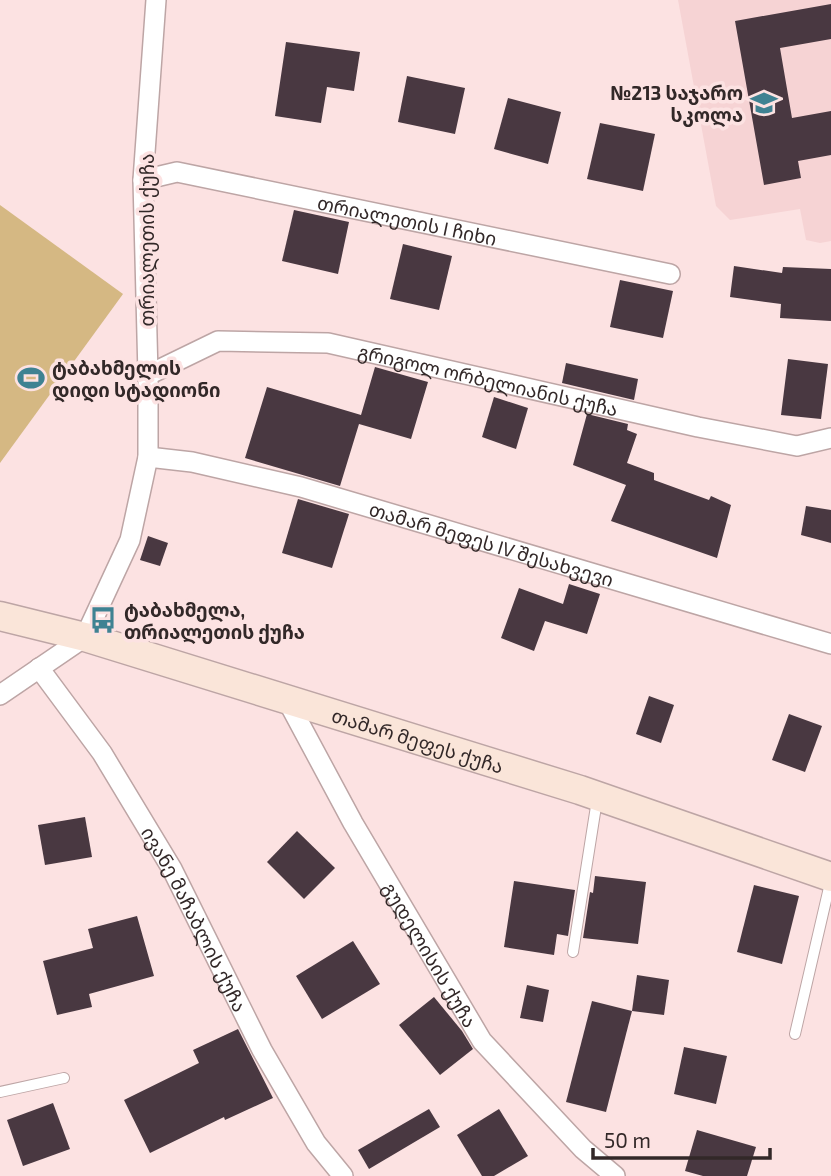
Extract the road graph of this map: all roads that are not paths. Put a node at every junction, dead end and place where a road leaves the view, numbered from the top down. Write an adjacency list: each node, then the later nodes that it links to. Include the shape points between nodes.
1 (156, 0): 2 (street, თრიალეთის ქუჩა)
2 (143, 180): 3 (street, თრიალეთის I ჩიხი, via 177,172); 4 (street, თრიალეთის ქუჩა)
3 (670, 274)
4 (148, 375): 5 (street, გრიგოლ ორბელიანის ქუჩა, via 218,341 328,343 797,446); 6 (street, თრიალეთის ქუჩა)
5 (831, 438)
6 (148, 457): 8 (street, თრიალეთის ქუჩა, via 130,540); 9 (street, თამარ მეფეს IV შესახვევი, via 192,462 301,487)
7 (0, 616): 8 (street, თამარ მეფეს ქუჩა)
8 (85, 637): 10 (street); 12 (street, თამარ მეფეს ქუჩა)
9 (831, 644)
10 (39, 668): 11 (street); 19 (street, ივანე მაჩაბლის ქუჩა, via 102,753 172,869 262,1050 316,1143)
11 (0, 695)
12 (287, 700): 13 (street, თამარ მეფეს ქუჩა); 20 (street, გუდელისის ქუჩა, via 353,823 482,1041 583,1149)
13 (597, 796): 14 (street, თამარ მეფეს ქუჩა); 15 (lane)
14 (831, 878): 16 (lane)
15 (573, 952)
16 (794, 1034)
17 (64, 1078): 18 (lane)
18 (0, 1092)
19 (343, 1176)
20 (615, 1176)

